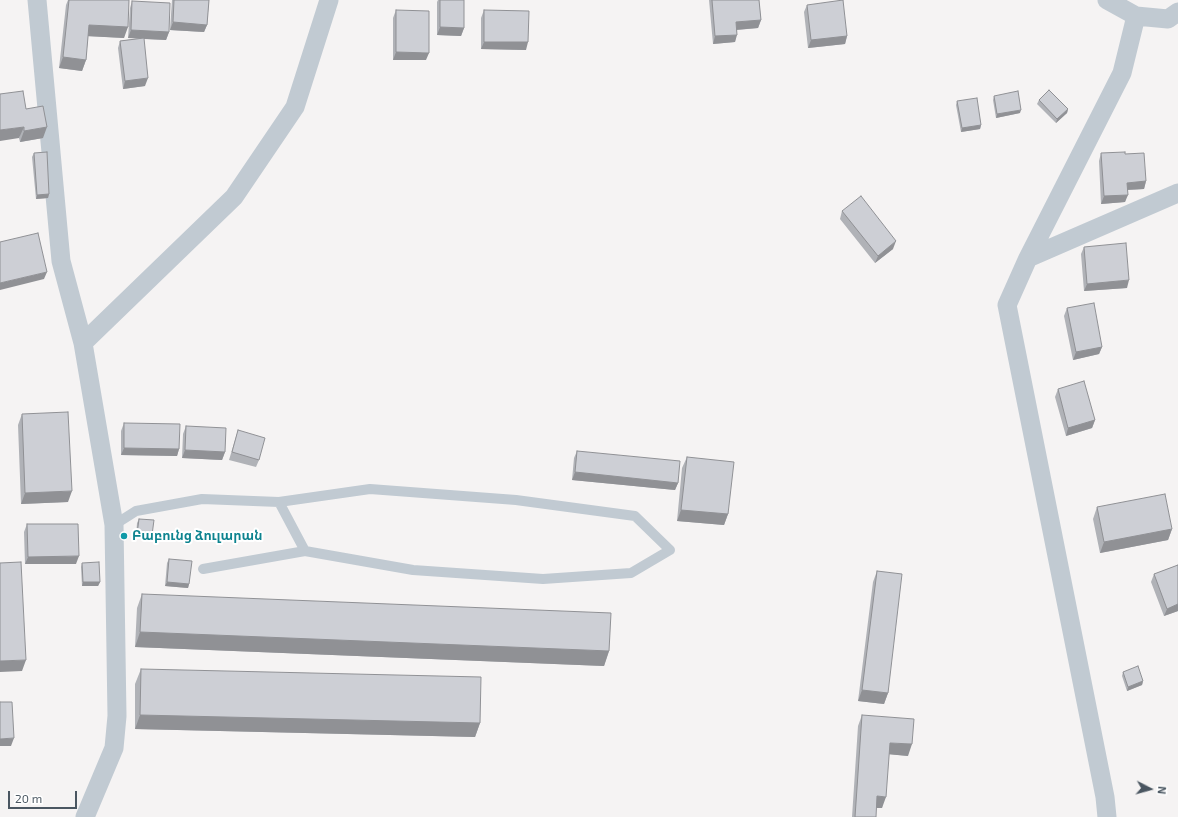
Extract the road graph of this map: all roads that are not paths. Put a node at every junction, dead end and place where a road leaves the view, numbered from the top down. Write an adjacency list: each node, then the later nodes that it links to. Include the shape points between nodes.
1 (37, 0): 8 (street, via 61,261)
2 (329, 0): 8 (street, via 295,107 234,198)
3 (1107, 0): 5 (street)
4 (1178, 12): 5 (street, via 1168,19)
5 (1136, 16): 7 (street, via 1122,73)
6 (1178, 193): 7 (street)
7 (1028, 258): 14 (street, via 1007,305)
8 (82, 343): 10 (street)
9 (279, 502): 10 (lane, via 202,499 136,511); 11 (lane); 11 (lane, via 370,489 516,500 635,516 670,550 631,573 543,579 413,570)
10 (114, 525): 13 (street, via 117,716 114,748)
11 (305, 551): 12 (lane)
12 (203, 569)
13 (85, 817)
14 (1107, 817)

